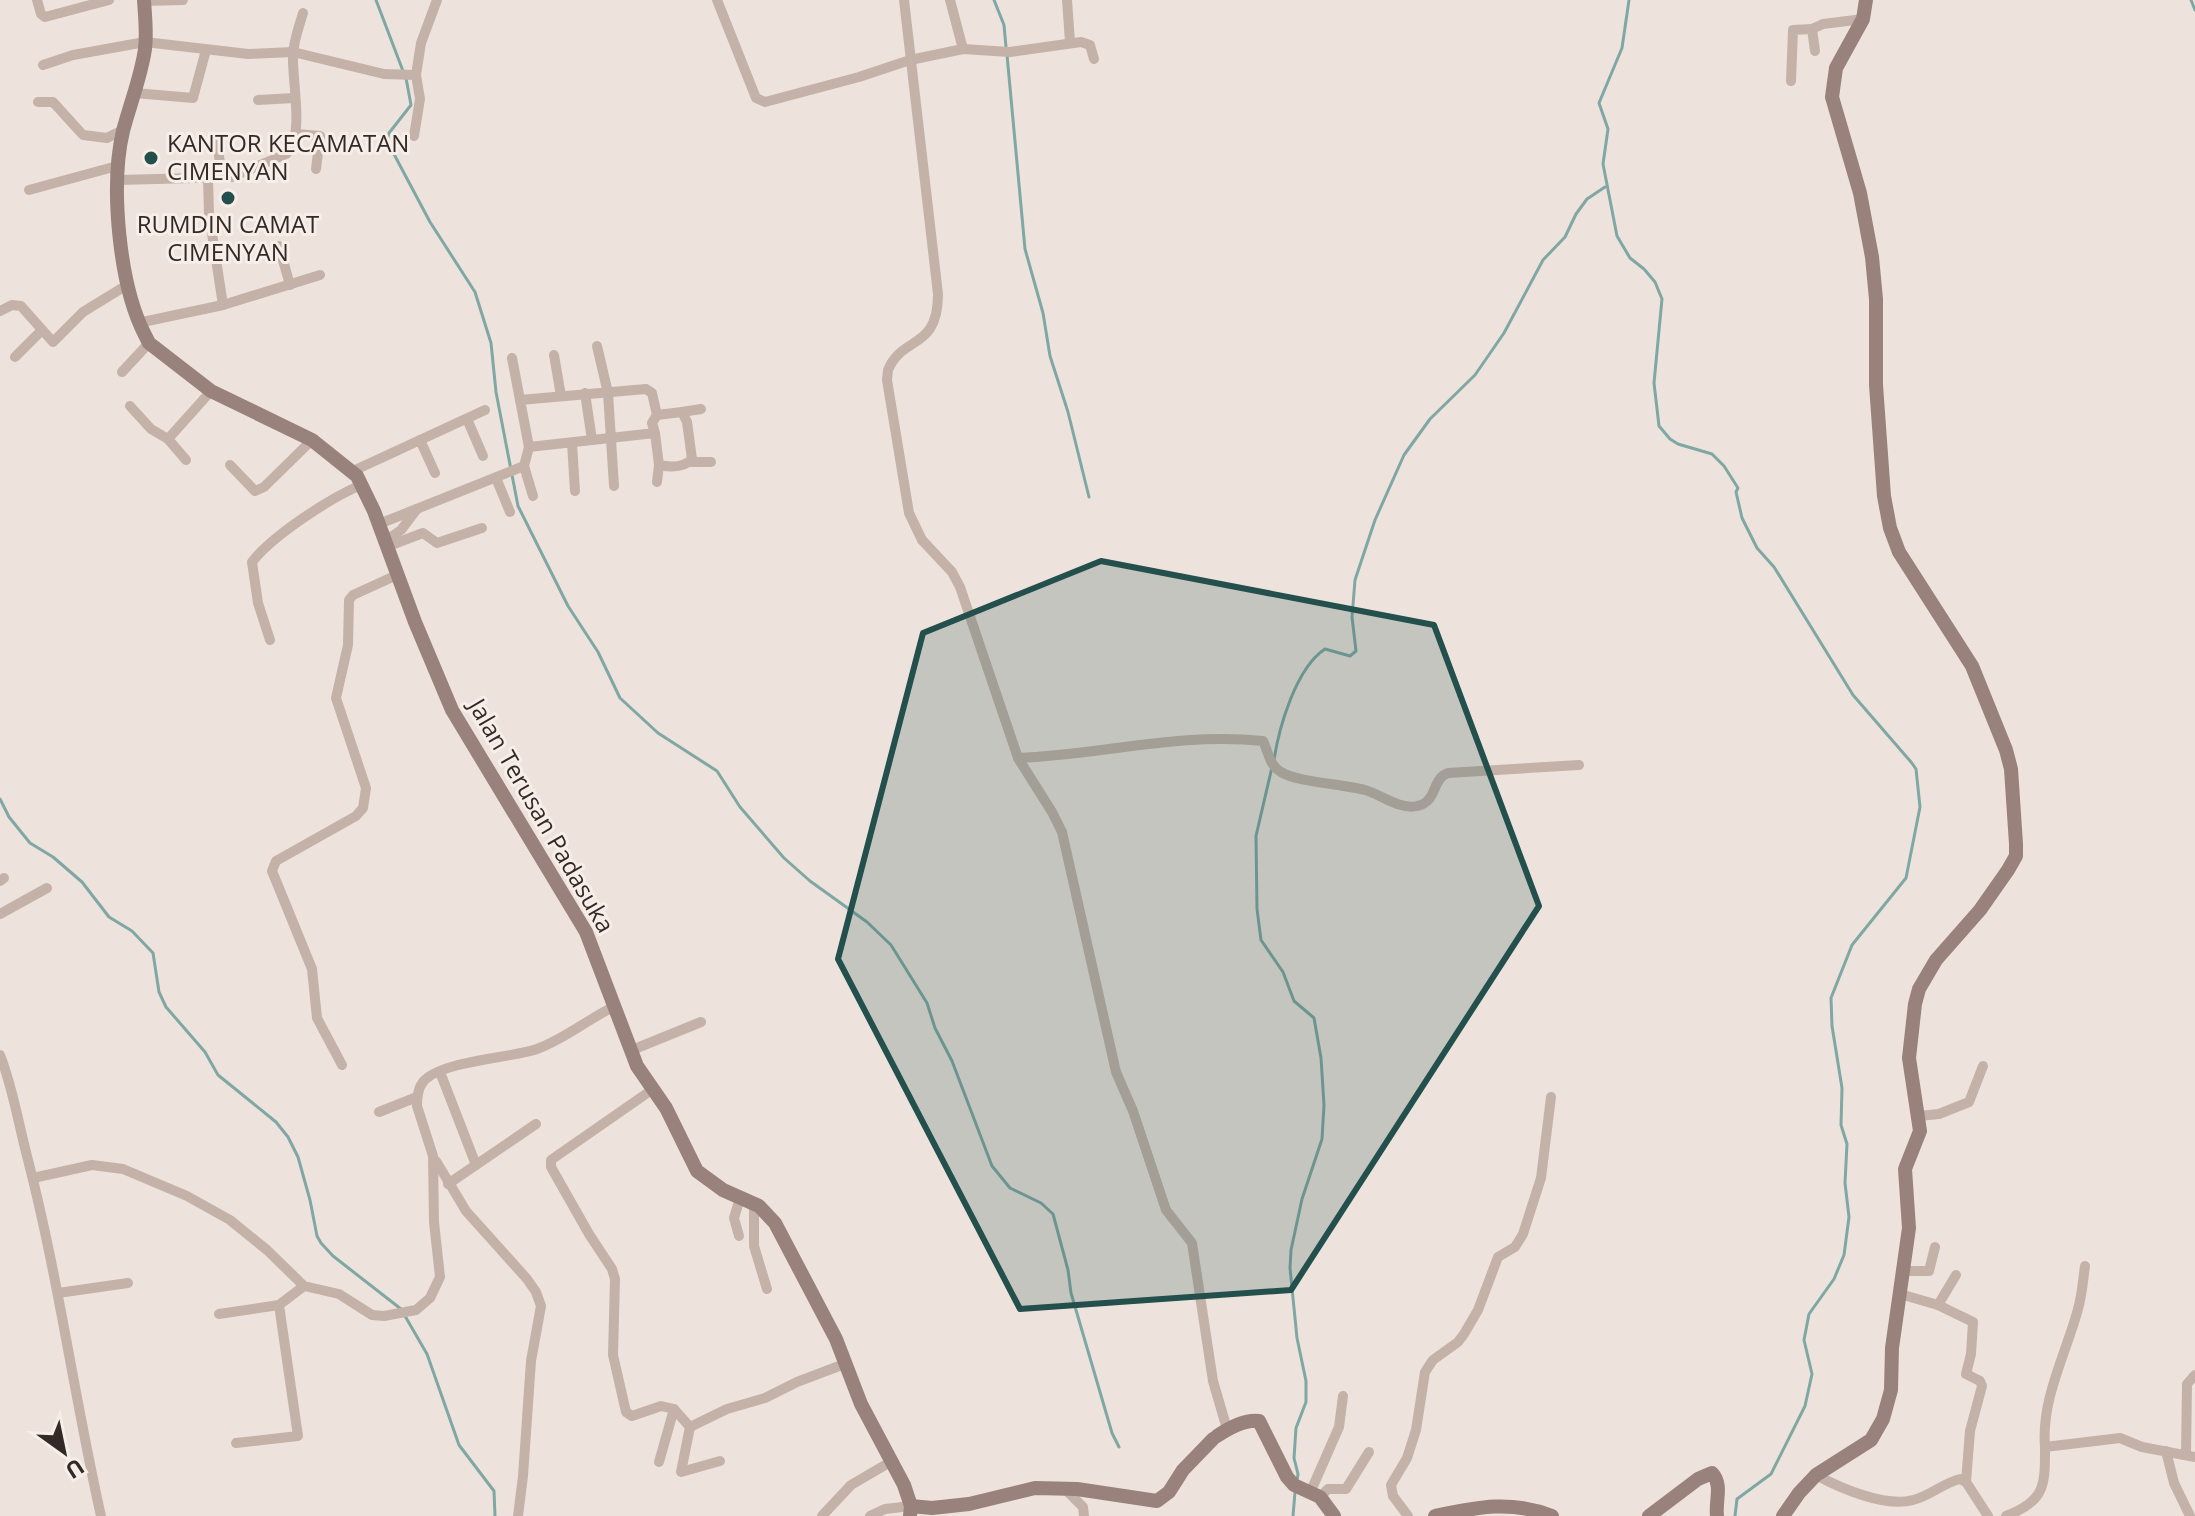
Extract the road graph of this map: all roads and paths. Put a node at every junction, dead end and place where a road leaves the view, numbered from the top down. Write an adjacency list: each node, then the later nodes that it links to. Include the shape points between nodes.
1 (37, 0): 2 (street, via 45,17)
2 (109, 0)
3 (144, 0): 4 (street); 14 (street, Jalan Terusan Padasuka)
4 (183, 0)
5 (437, 0): 23 (street)
6 (717, 0): 21 (street, via 759,101)
7 (904, 0): 21 (street)
8 (950, 0): 16 (street)
9 (1067, 0): 15 (street)
10 (1866, 0): 12 (street)
11 (303, 13): 19 (street)
12 (1863, 19): 13 (street); 108 (street, via 1836,68 1832,97 1872,257 1885,505 1899,552 1972,666 2006,750 2017,834 2016,856 2002,880 1943,949 1919,989 1909,1058)
13 (1812, 29): 18 (street); 24 (street, via 1793,30)
14 (145, 42): 17 (street); 22 (street); 25 (street, Jalan Terusan Padasuka)
15 (1070, 42): 16 (street, via 1010,52); 20 (street, via 1090,45)
16 (963, 49): 21 (street)
17 (206, 50): 19 (street); 25 (street, via 194,97)
18 (1815, 51)
19 (293, 52): 23 (street, via 384,74); 26 (street)
20 (1094, 59)
21 (910, 60): 93 (street, via 938,307 928,333 888,370 906,502 922,540 960,587)
22 (43, 65)
23 (416, 75): 31 (street, via 420,99)
24 (1791, 81)
25 (135, 93): 29 (street, Jalan Terusan Padasuka)
26 (294, 98): 27 (street); 30 (street)
27 (258, 100)
28 (38, 102): 29 (street, via 53,102 83,135 107,138)
29 (123, 130): 34 (street, Jalan Terusan Padasuka)
30 (297, 134): 33 (street, via 320,136); 35 (street, via 286,154)
31 (414, 136)
32 (217, 141): 35 (street)
33 (316, 169)
34 (117, 173): 36 (street); 37 (street); 40 (street, Jalan Terusan Padasuka)
35 (222, 178): 36 (street)
36 (208, 179): 42 (street)
37 (29, 190)
38 (279, 246): 41 (street)
39 (320, 275): 41 (street)
40 (127, 285): 44 (street, Jalan Terusan Padasuka); 45 (street, via 83,312 56,341)
41 (290, 285): 42 (street)
42 (223, 305): 44 (street)
43 (0, 311): 45 (street, via 21,306)
44 (138, 323): 46 (street, Jalan Terusan Padasuka)
45 (42, 330): 49 (street)
46 (149, 343): 51 (street); 52 (street, Jalan Terusan Padasuka)
47 (597, 346): 54 (street)
48 (554, 355): 55 (street)
49 (15, 357)
50 (512, 358): 56 (street)
51 (122, 372)
52 (211, 391): 65 (street); 66 (street, Jalan Terusan Padasuka)
53 (585, 393): 54 (street); 55 (street); 68 (street)
54 (608, 393): 61 (street, via 649,390); 64 (street)
55 (561, 396): 56 (street)
56 (520, 400): 70 (street)
57 (130, 406): 65 (street)
58 (701, 409): 60 (street)
59 (485, 410): 62 (street)
60 (682, 412): 61 (street); 73 (street)
61 (657, 415): 63 (street, via 652,423)
62 (467, 419): 67 (street); 71 (street)
63 (655, 433): 64 (street); 76 (street)
64 (612, 438): 68 (street); 83 (street)
65 (168, 439): 72 (street)
66 (312, 440): 75 (street, via 255,491); 78 (street, Jalan Terusan Padasuka)
67 (420, 440): 78 (street); 79 (street)
68 (592, 440): 69 (street)
69 (572, 443): 70 (street); 84 (street)
70 (529, 447): 77 (street)
71 (483, 456)
72 (186, 460)
73 (689, 462): 74 (street); 76 (street)
74 (711, 462)
75 (230, 465)
76 (659, 465): 81 (street)
77 (524, 466): 80 (street); 85 (street)
78 (353, 471): 82 (street, Jalan Terusan Padasuka)
79 (435, 473)
80 (496, 478): 86 (street); 87 (street)
81 (657, 482)
82 (361, 485): 88 (street, Jalan Terusan Padasuka); 92 (street, via 292,528 252,562)
83 (614, 486)
84 (575, 491)
85 (533, 496)
86 (419, 506): 88 (street); 90 (street)
87 (510, 512)
88 (379, 524): 90 (street, Jalan Terusan Padasuka)
89 (482, 528): 90 (street, via 437,543 423,533)
90 (386, 544): 91 (street, Jalan Terusan Padasuka)
91 (397, 575): 97 (street, Jalan Terusan Padasuka, via 452,710 583,926); 101 (street, via 349,600 348,645 336,698 366,788 363,808 272,866 312,969 317,1018)
92 (270, 640)
93 (1018, 758): 94 (street, via 1189,739 1263,741 1269,760 1285,775 1363,790 1404,807 1425,804 1437,780 1448,773); 133 (street, via 1062,832 1116,1072 1166,1210 1192,1243)
94 (1579, 765)
95 (47, 888): 96 (street)
96 (0, 914)
97 (615, 1006): 99 (street, Jalan Terusan Padasuka); 103 (street, via 536,1049)
98 (701, 1022): 99 (street)
99 (632, 1050): 104 (street, Jalan Terusan Padasuka)
100 (0, 1055): 112 (street)
101 (342, 1065)
102 (1983, 1066): 108 (street, via 1969,1102)
103 (440, 1072): 105 (street, via 423,1082); 111 (street)
104 (653, 1089): 114 (street, Jalan Terusan Padasuka, via 697,1171); 131 (street, via 553,1156 551,1167 612,1269 613,1355 626,1412 632,1416 661,1406)
105 (417, 1097): 107 (street); 110 (street)
106 (1551, 1097): 154 (street, via 1541,1178 1523,1234 1515,1247 1498,1257 1464,1334 1425,1372 1416,1430 1391,1485)
107 (379, 1112)
108 (1919, 1116): 118 (street, via 1919,1138 1905,1169 1910,1216)
109 (536, 1124): 111 (street)
110 (433, 1156): 113 (street); 121 (street, via 440,1277 424,1305 372,1315 339,1294)
111 (476, 1165): 113 (street)
112 (33, 1178): 121 (street, via 92,1165 146,1177 230,1220); 123 (street)
113 (448, 1184): 149 (street, via 527,1279 541,1306)
114 (747, 1200): 115 (street, via 734,1218); 122 (street); 128 (street, Jalan Terusan Padasuka, via 775,1223)
115 (739, 1236)
116 (1935, 1247): 118 (street, via 1929,1271)
117 (2085, 1266): 135 (street, via 2079,1307 2051,1393)
118 (1902, 1271): 124 (street)
119 (1956, 1275): 126 (street)
120 (128, 1283): 123 (street)
121 (304, 1286): 125 (street)
122 (767, 1289)
123 (58, 1293): 148 (street)
124 (1900, 1294): 126 (street); 142 (street, via 1891,1390 1878,1430 1858,1450)
125 (279, 1305): 127 (street); 134 (street, via 298,1436)
126 (1938, 1305): 143 (street, via 1974,1324 1966,1374 1982,1386 1970,1431)
127 (219, 1314)
128 (847, 1363): 132 (street); 140 (street, Jalan Terusan Padasuka, via 861,1404)
129 (2195, 1375): 138 (street, via 2187,1384)
130 (1343, 1396): 145 (street, via 1339,1427)
131 (674, 1409): 132 (street); 141 (street)
132 (690, 1427): 139 (street, via 681,1472)
133 (1219, 1435): 144 (street, via 1157,1501); 145 (street, via 1259,1421 1287,1477)
134 (236, 1443)
135 (2045, 1447): 136 (street, via 2120,1438); 161 (street, via 2043,1488)
136 (2166, 1451): 138 (street); 162 (street)
137 (1369, 1452): 145 (street, via 1346,1489)
138 (2190, 1456)
139 (720, 1461)
140 (892, 1461): 146 (street, Jalan Terusan Padasuka); 150 (street, via 851,1485)
141 (659, 1462)
142 (1816, 1475): 143 (street, via 1889,1502 1920,1498 1953,1481); 159 (street)
143 (1966, 1482): 160 (street)
144 (1064, 1488): 146 (street, via 1035,1488); 152 (street, via 1083,1507)
145 (1315, 1495): 153 (street)
146 (911, 1511): 151 (street, via 885,1509)
147 (1525, 1512): 155 (street, via 1497,1505); 156 (street)
148 (101, 1516)
149 (518, 1516)
150 (822, 1516)
151 (870, 1516)
152 (1084, 1516)
153 (1334, 1516)
154 (1408, 1516)
155 (1435, 1516)
156 (1552, 1516)
157 (1649, 1516): 158 (street, via 1712,1473 1719,1488)
158 (1717, 1516)
159 (1783, 1516)
160 (1988, 1516)
161 (2006, 1516)
162 (2190, 1516)

